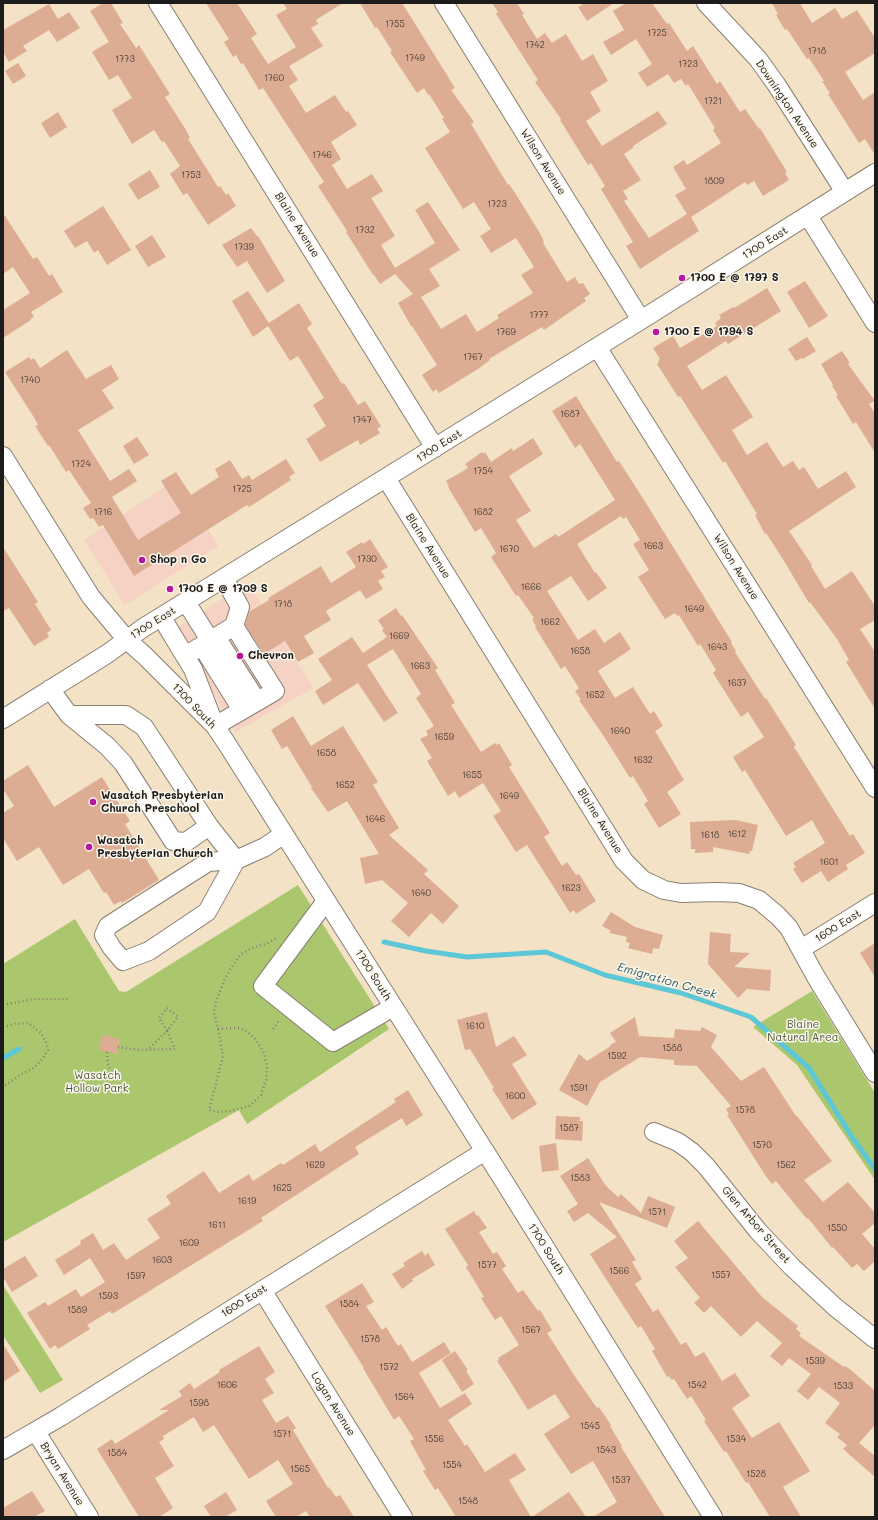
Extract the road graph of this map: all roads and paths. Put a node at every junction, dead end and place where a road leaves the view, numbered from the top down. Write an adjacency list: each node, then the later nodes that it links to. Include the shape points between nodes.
1 (158, 3): 10 (street, Blaine Avenue)
2 (444, 3): 7 (street, Wilson Avenue)
3 (706, 3): 5 (street, Downington Avenue, via 758,59)
4 (875, 173): 5 (street, 1700 East)
5 (845, 192): 6 (street, 1700 East)
6 (808, 216): 7 (street, 1700 East); 8 (street)
7 (641, 320): 9 (street, 1700 East)
8 (875, 323)
9 (597, 347): 10 (street, 1700 East); 26 (street, Wilson Avenue)
10 (435, 448): 12 (street, 1700 East)
11 (3, 456): 17 (street, 1700 South, via 91,597)
12 (386, 478): 13 (street, 1700 East); 33 (street, Blaine Avenue, via 624,861 643,880 664,890 681,893 739,892 759,900 789,928)
13 (224, 578): 14 (street, 1700 East); 16 (street, via 240,607)
14 (186, 602): 15 (street, 1700 East); 18 (street)
15 (162, 617): 17 (street, 1700 East); 19 (street)
16 (234, 626): 18 (street); 21 (street, via 275,691)
17 (127, 640): 20 (street, 1700 East); 25 (street, 1700 South)
18 (209, 641): 19 (street); 21 (street); 22 (street)
19 (185, 656): 25 (street, via 193,669)
20 (50, 689): 23 (street); 24 (street, 1700 East)
21 (257, 701): 22 (street)
22 (242, 710): 25 (street)
23 (70, 715): 27 (street, via 126,715 144,727); 27 (street, via 108,746 123,763 173,841 186,842)
24 (3, 719)
25 (215, 726): 28 (street, 1700 South)
26 (875, 788)
27 (209, 826): 29 (street)
28 (284, 834): 29 (street, via 265,848); 30 (street, 1700 South)
29 (236, 860): 29 (street, via 208,862 108,926 104,935 112,948 123,961 149,951 207,912)
30 (326, 901): 36 (street, 1700 South); 36 (street, via 263,986 333,1042)
31 (875, 903): 33 (street, 1600 East)
32 (281, 935): 38 (path, via 240,955 231,968 216,1001 214,1013)
33 (801, 949): 43 (street, Blaine Avenue)
34 (68, 999): 35 (path, via 34,999)
35 (3, 1005)
36 (393, 1007): 47 (street, 1700 South)
37 (3, 1028): 45 (path, via 28,1023 41,1033 48,1050 32,1069)
38 (218, 1029): 38 (path, via 223,1056 209,1110 231,1111 249,1106 261,1095 267,1068 264,1053 248,1032 239,1028)
39 (167, 1031): 39 (path, via 178,1017 166,1008 159,1018); 41 (path); 41 (path, via 175,1049)
40 (118, 1047): 41 (path)
41 (149, 1049)
42 (107, 1052): 44 (path)
43 (875, 1073)
44 (113, 1076)
45 (3, 1087)
46 (654, 1132): 49 (street, Glen Arbor Street, via 678,1142 692,1152 792,1267 835,1307)
47 (485, 1151): 48 (street, 1600 East); 54 (street, 1700 South)
48 (262, 1290): 50 (street, 1600 East); 53 (street, Logan Avenue)
49 (875, 1339)
50 (36, 1432): 51 (street, 1600 East); 52 (street, Bryan Avenue)
51 (3, 1450)
52 (89, 1517)
53 (404, 1517)
54 (713, 1517)

